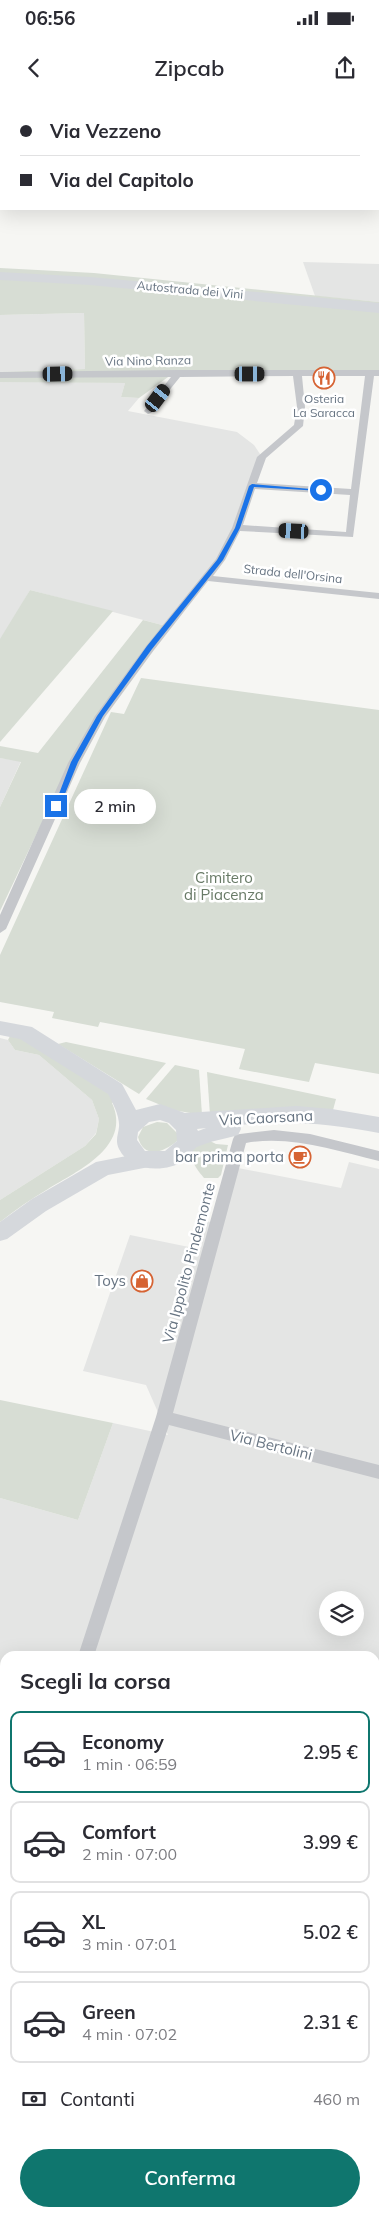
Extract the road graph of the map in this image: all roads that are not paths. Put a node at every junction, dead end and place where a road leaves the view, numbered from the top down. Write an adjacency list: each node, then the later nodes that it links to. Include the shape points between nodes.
1 (0, 276): 3 (highway, Autostrada dei Vini, via 90,281)
2 (0, 281): 4 (highway, Autostrada dei Vini)
3 (379, 308)
4 (379, 313)
5 (178, 373): 7 (street, Via Nino Ranza); 8 (street, Via Nino Ranza); 9 (street)
6 (374, 373): 7 (street, Via Nino Ranza); 11 (street)
7 (296, 374): 10 (street, via 300,420 289,435 262,458)
8 (0, 375)
9 (148, 412)
10 (252, 486): 11 (street); 12 (street)
11 (355, 492): 12 (street, via 350,535)
12 (238, 528): 13 (street, via 220,560)
13 (205, 578): 14 (street, Strada dell'Orsina); 15 (street, via 100,716 74,762)
14 (379, 596)
15 (0, 929)
16 (0, 1028): 17 (main road, via 25,1032)
17 (116, 1089): 18 (main road); 20 (main road, via 124,1104)
18 (175, 1117): 19 (main road, Via Caorsana, via 208,1121 302,1114 336,1116); 20 (main road, via 160,1112 142,1115); 22 (main road, via 189,1134)
19 (379, 1125)
20 (128, 1134): 24 (main road, via 130,1151); 25 (main road)
21 (379, 1134): 22 (main road, Via Caorsana, via 334,1125 289,1123 247,1126)
22 (188, 1142): 24 (main road, via 178,1155 169,1160)
23 (379, 1156): 27 (street, Via Ippolito Pindemonte, via 283,1136 256,1135 240,1139)
24 (147, 1160): 25 (main road)
25 (103, 1168): 26 (main road)
26 (0, 1233)
27 (164, 1417): 28 (street, Via Bertolini); 29 (street)
28 (379, 1472)
29 (88, 1651)

